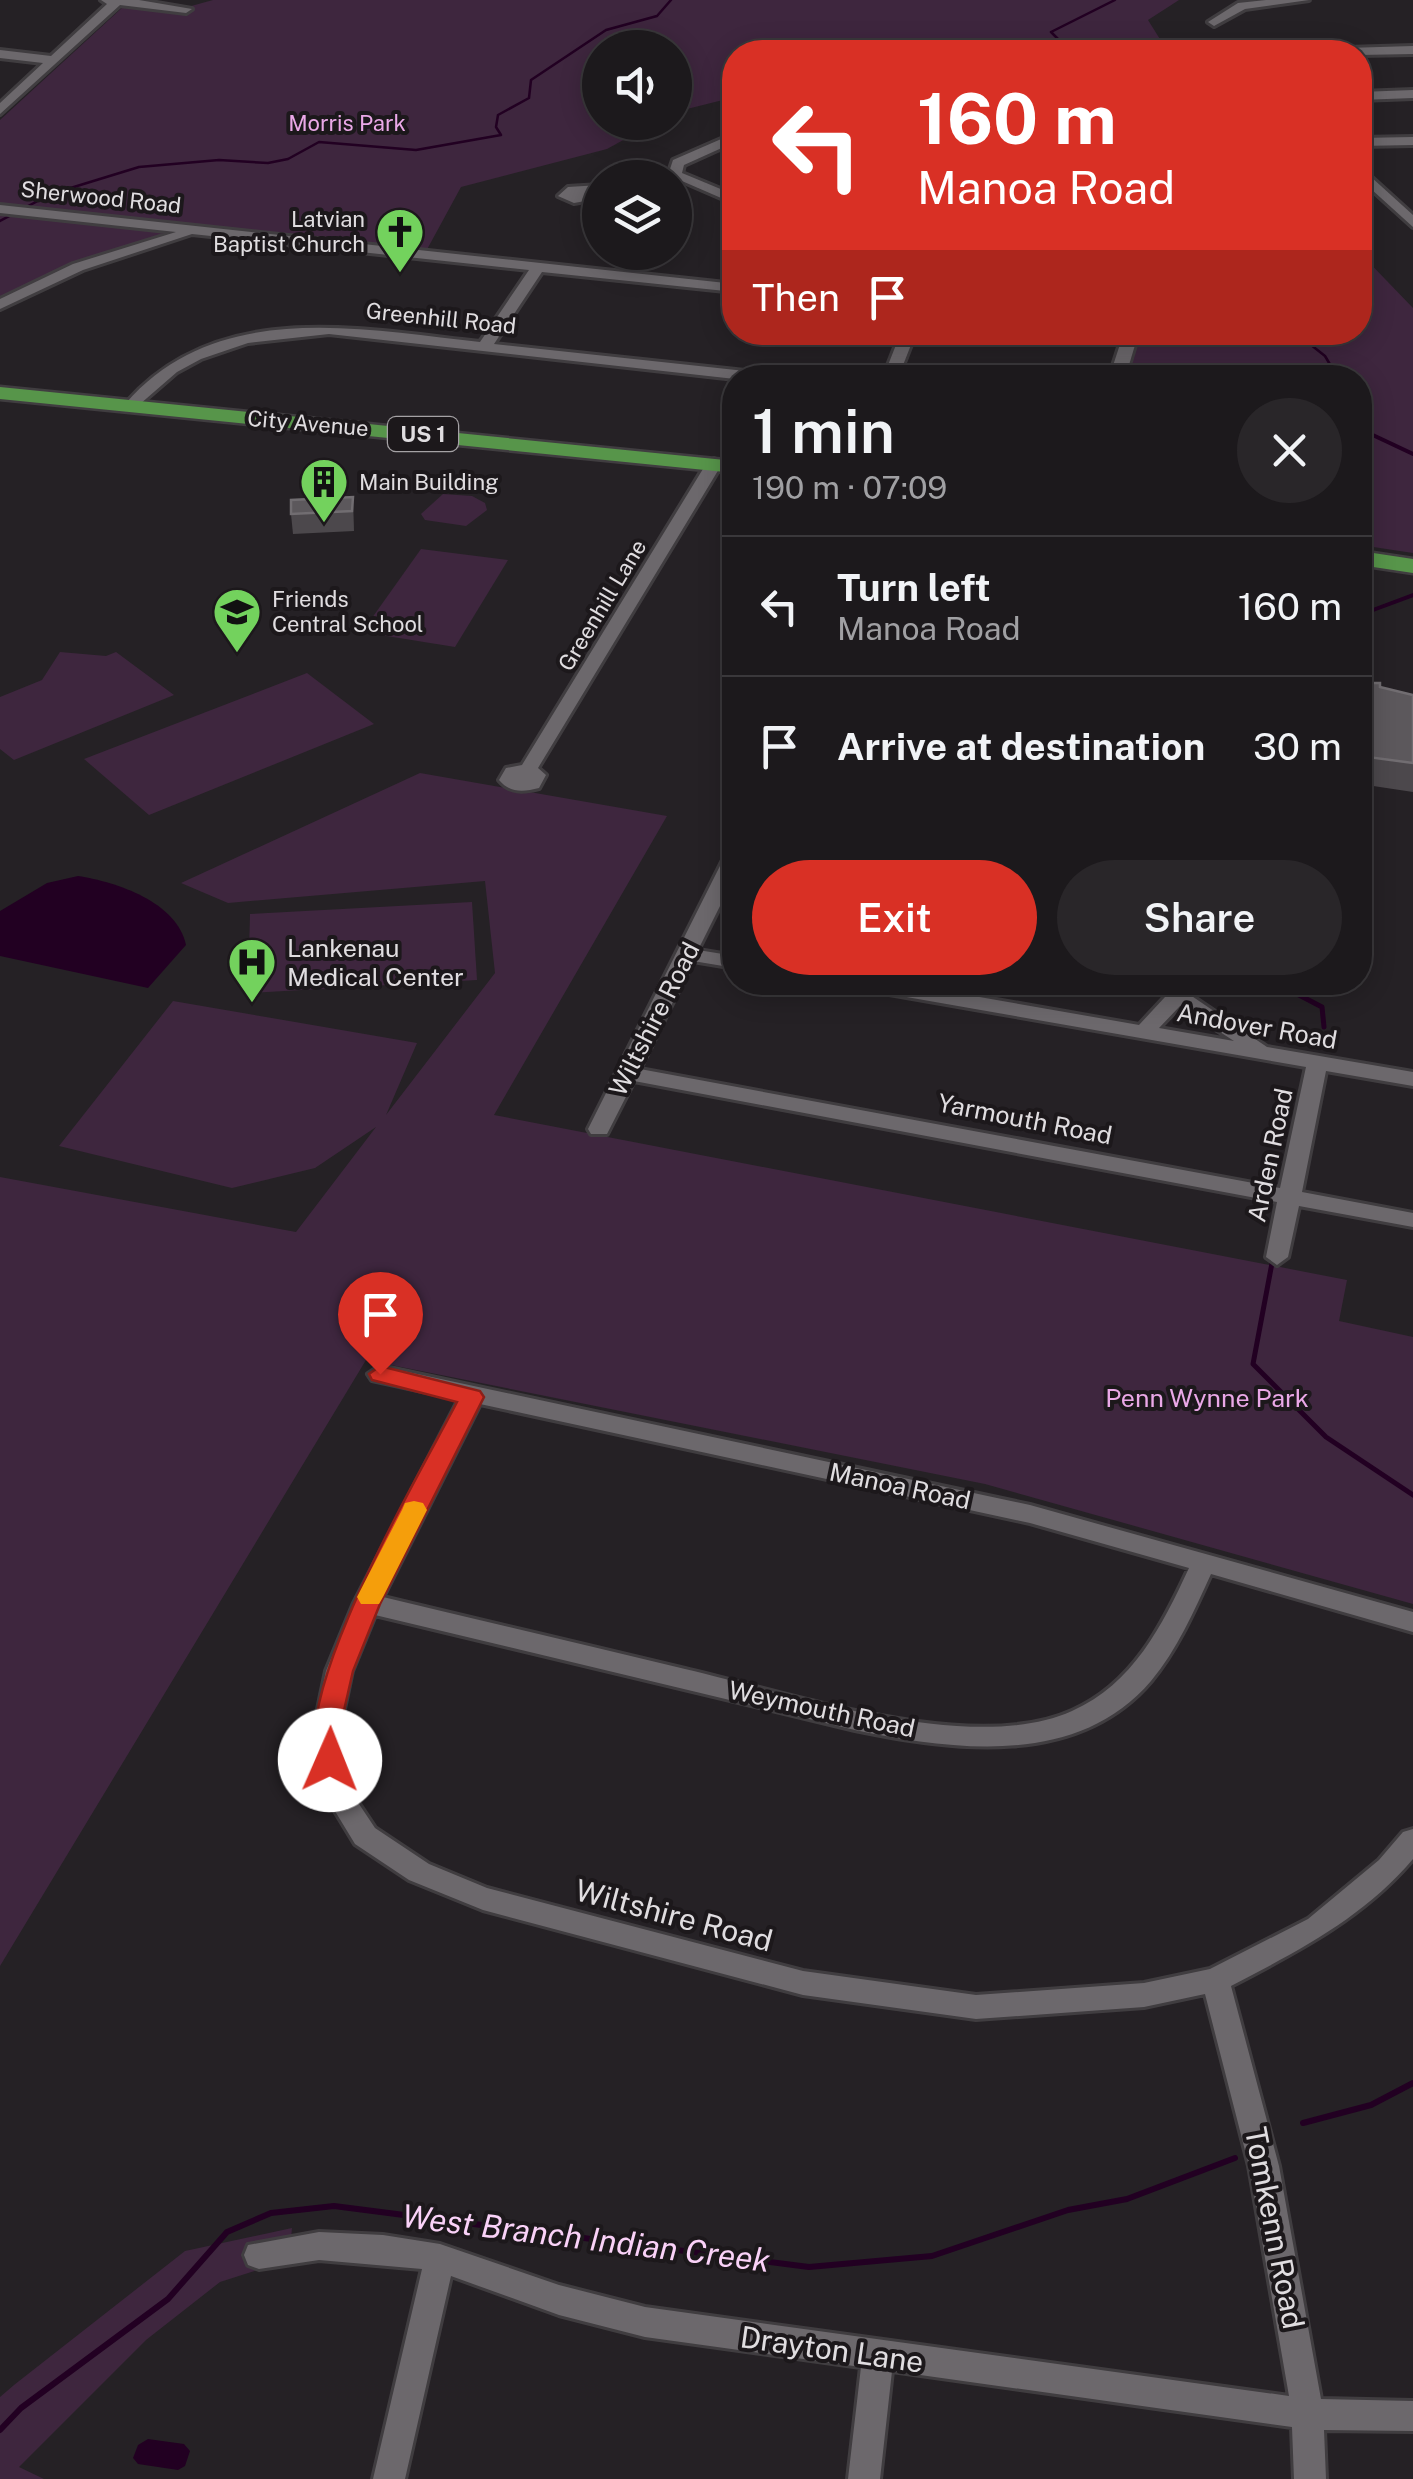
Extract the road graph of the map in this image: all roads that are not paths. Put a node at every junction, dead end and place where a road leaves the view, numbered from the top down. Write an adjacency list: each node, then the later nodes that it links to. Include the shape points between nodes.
1 (107, 0): 2 (street)
2 (117, 0): 4 (street); 9 (street)
3 (1302, 0): 5 (street, via 1242,6)
4 (186, 8)
5 (1214, 22)
6 (1413, 50): 7 (street)
7 (1372, 51)
8 (0, 54): 9 (street)
9 (54, 60): 12 (street)
10 (1413, 94): 11 (street)
11 (1372, 96)
12 (0, 110)
13 (1413, 140): 14 (street)
14 (1372, 142)
15 (722, 143): 16 (street)
16 (686, 160)
17 (1372, 179): 21 (street)
18 (692, 185): 19 (street)
19 (722, 195)
20 (14, 211): 22 (street, Sherwood Road)
21 (1413, 223)
22 (198, 230): 23 (street, Sherwood Road); 25 (street, via 78,268)
23 (538, 267): 24 (street, Sherwood Road); 26 (street)
24 (722, 287)
25 (0, 305)
26 (484, 346): 27 (street, Greenhill Road); 29 (street, Greenhill Road, via 329,330 266,335 180,363)
27 (722, 373)
28 (0, 393): 29 (highway, City Avenue / US 1)
29 (132, 406): 30 (highway, City Avenue / US 1)
30 (722, 466)
31 (722, 469): 34 (street, Greenhill Lane)
32 (1372, 560): 33 (highway)
33 (1413, 566)
34 (528, 770)
35 (722, 882): 36 (street, Wiltshire Road)
36 (686, 954): 37 (street); 44 (street, Wiltshire Road)
37 (722, 960)
38 (959, 995): 41 (street, Andover Road)
39 (1172, 995): 40 (street)
40 (1176, 998): 41 (street); 42 (street)
41 (1142, 1034): 42 (street, Andover Road)
42 (1273, 1056): 43 (street, Andover Road)
43 (1317, 1064): 45 (street, Andover Road); 47 (street, Arden Road)
44 (627, 1073): 46 (street, Wiltshire Road); 47 (street, Yarmouth Road)
45 (1413, 1079)
46 (598, 1128)
47 (1289, 1196): 48 (street, Yarmouth Road); 49 (street, Arden Road)
48 (1413, 1220)
49 (1277, 1257)
50 (380, 1374): 51 (street, Manoa Road)
51 (472, 1397): 52 (street, Manoa Road, via 1011,1510); 53 (street, Wiltshire Road)
52 (1203, 1564): 53 (street, Weymouth Road, via 1169,1639 1114,1699 1064,1724 977,1738 809,1708); 54 (street, Manoa Road)
53 (367, 1604): 56 (street, Wiltshire Road, via 340,1671 327,1728 330,1760 338,1793 365,1836 419,1872 483,1898 804,1983 917,2002 1047,2005)
54 (1413, 1622)
55 (1413, 1840): 56 (street, Wiltshire Road, via 1318,1927)
56 (1215, 1980): 60 (street, Tomkenn Road, via 1268,2176)
57 (259, 2255): 58 (street, Drayton Lane, via 319,2246)
58 (440, 2258): 59 (street, Drayton Lane, via 644,2322); 62 (street)
59 (878, 2356): 60 (street, Drayton Lane); 63 (street)
60 (1310, 2414): 61 (street, Drayton Lane); 64 (street, Tomkenn Road)
61 (1413, 2416)
62 (390, 2479)
63 (864, 2479)
64 (1310, 2479)

